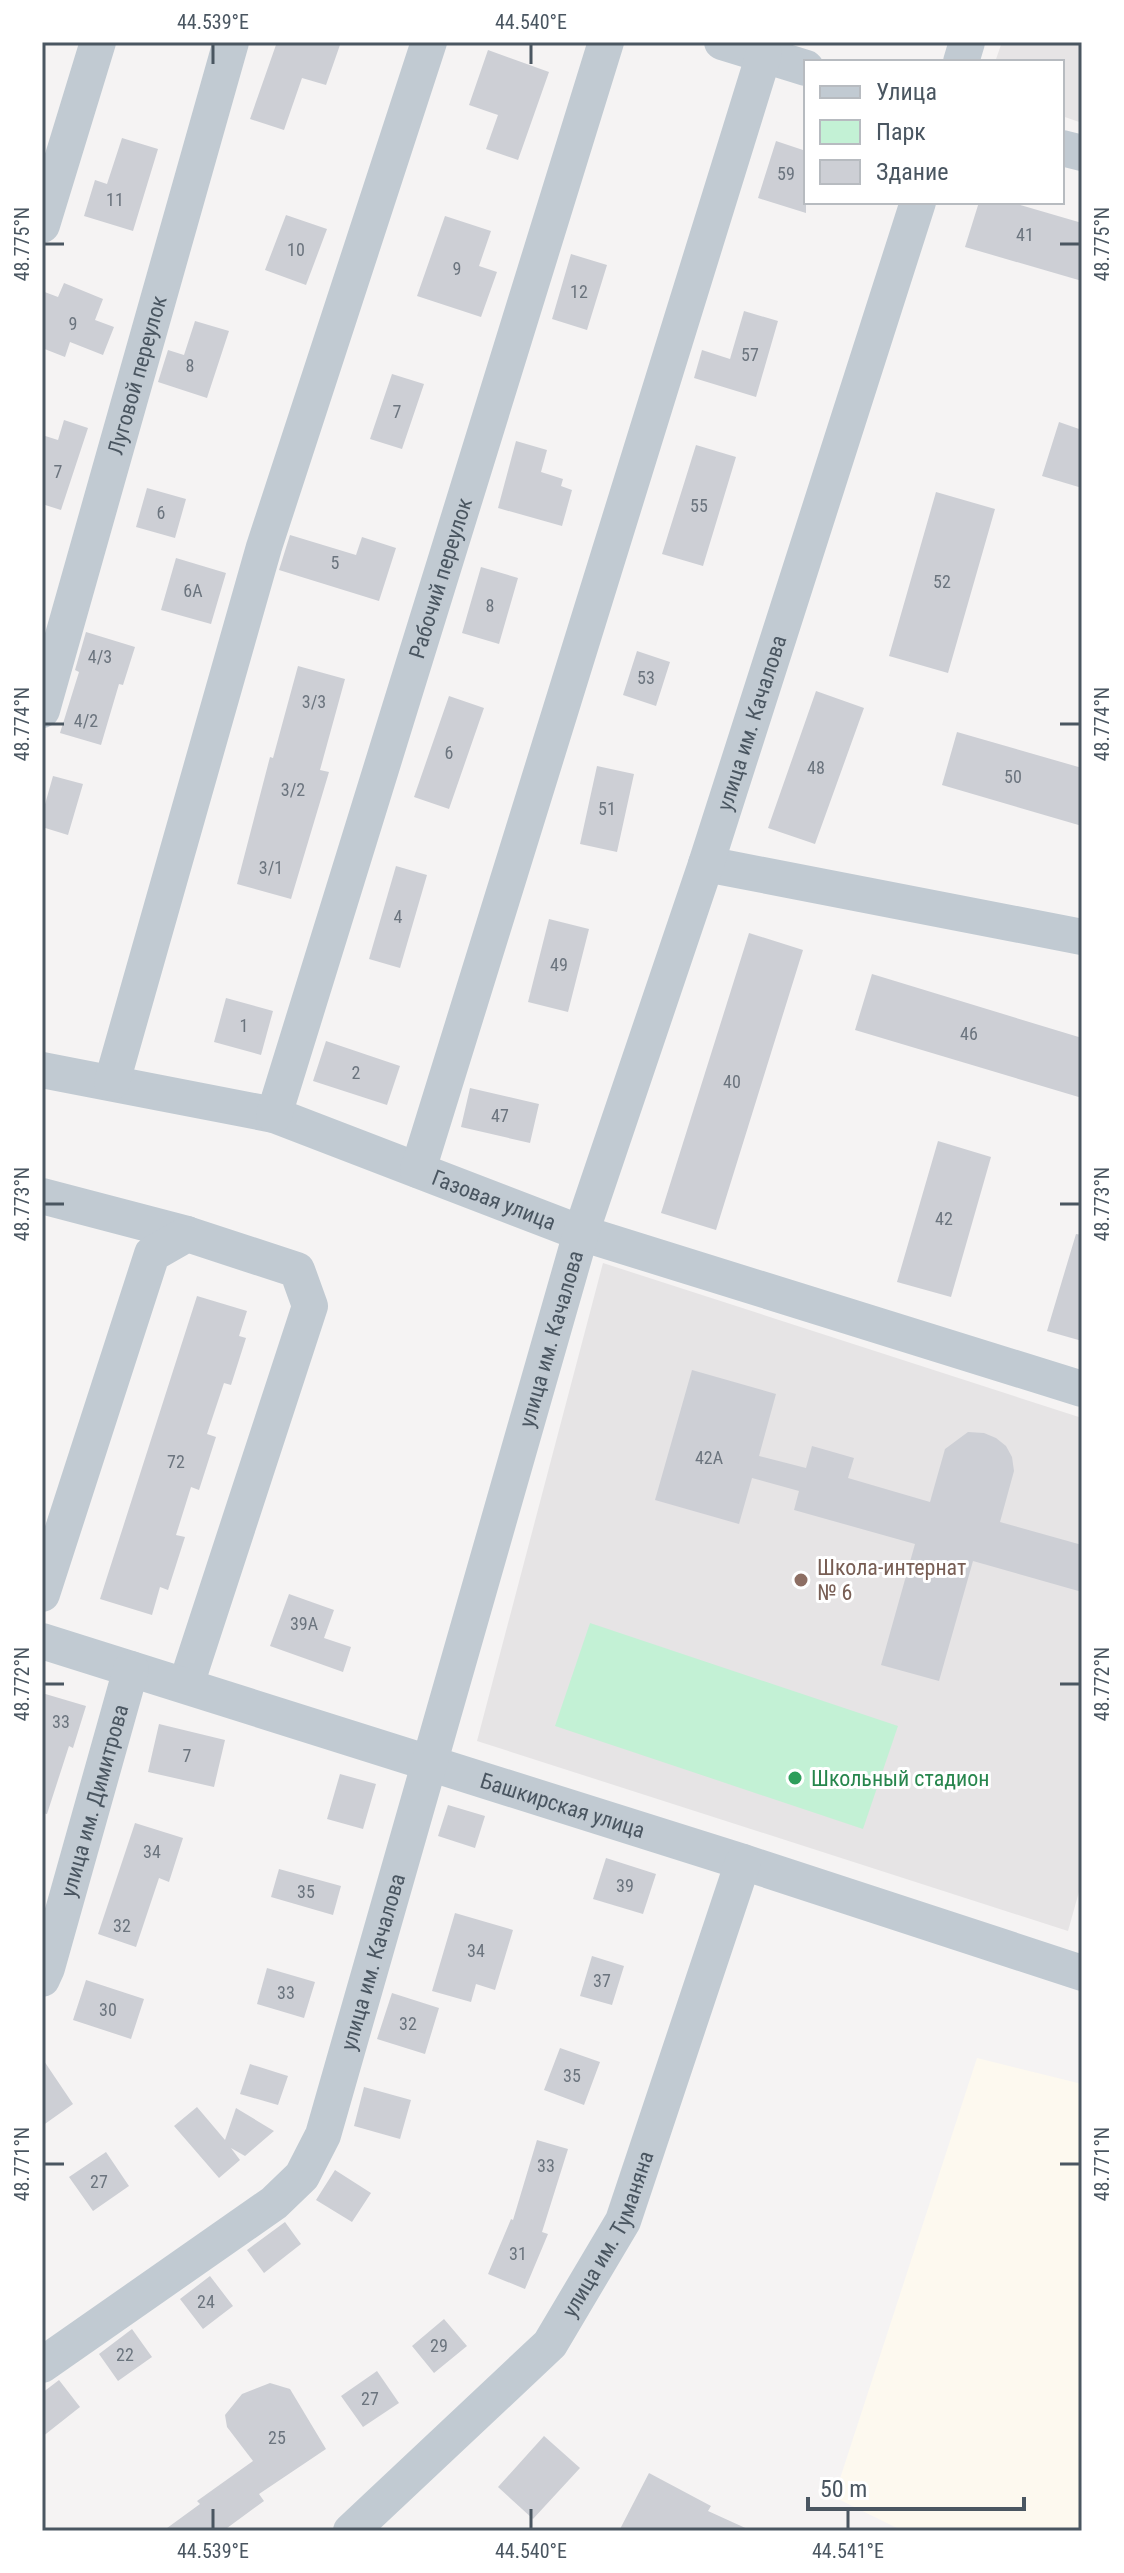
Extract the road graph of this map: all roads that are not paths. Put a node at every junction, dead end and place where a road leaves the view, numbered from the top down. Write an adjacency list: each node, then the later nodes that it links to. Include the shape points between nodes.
1 (98, 42): 9 (street)
2 (231, 42): 10 (street, Луговой переулок)
3 (429, 42): 14 (street, via 264,547)
4 (606, 42): 15 (street, Рабочий переулок)
5 (722, 42): 6 (street)
6 (764, 54): 7 (street); 16 (street)
7 (804, 67)
8 (917, 204): 11 (street, улица им. Качалова)
9 (42, 225)
10 (42, 710)
11 (706, 864): 12 (street); 18 (street, улица им. Качалова)
12 (1082, 937)
13 (42, 1070): 14 (street, Газовая улица)
14 (112, 1082): 15 (street, Газовая улица)
15 (274, 1115): 16 (street, Газовая улица)
16 (418, 1170): 18 (street, Газовая улица)
17 (42, 1196): 19 (street)
18 (581, 1233): 20 (street, Газовая улица); 25 (street, улица им. Качалова)
19 (187, 1234): 21 (street, via 152,1254); 24 (street, via 297,1270 310,1306)
20 (1082, 1389)
21 (42, 1594)
22 (42, 1641): 23 (street, Башкирская улица)
23 (131, 1669): 24 (street, Башкирская улица); 28 (street, улица им. Димитрова)
24 (186, 1685): 25 (street, Башкирская улица)
25 (430, 1763): 26 (street, Башкирская улица); 29 (street, улица им. Качалова, via 323,2135 302,2176 274,2203)
26 (743, 1862): 27 (street, Башкирская улица); 30 (street, улица им. Туманяна, via 623,2221 599,2262 550,2344)
27 (1082, 1973)
28 (42, 1979)
29 (42, 2365)
30 (351, 2531)

